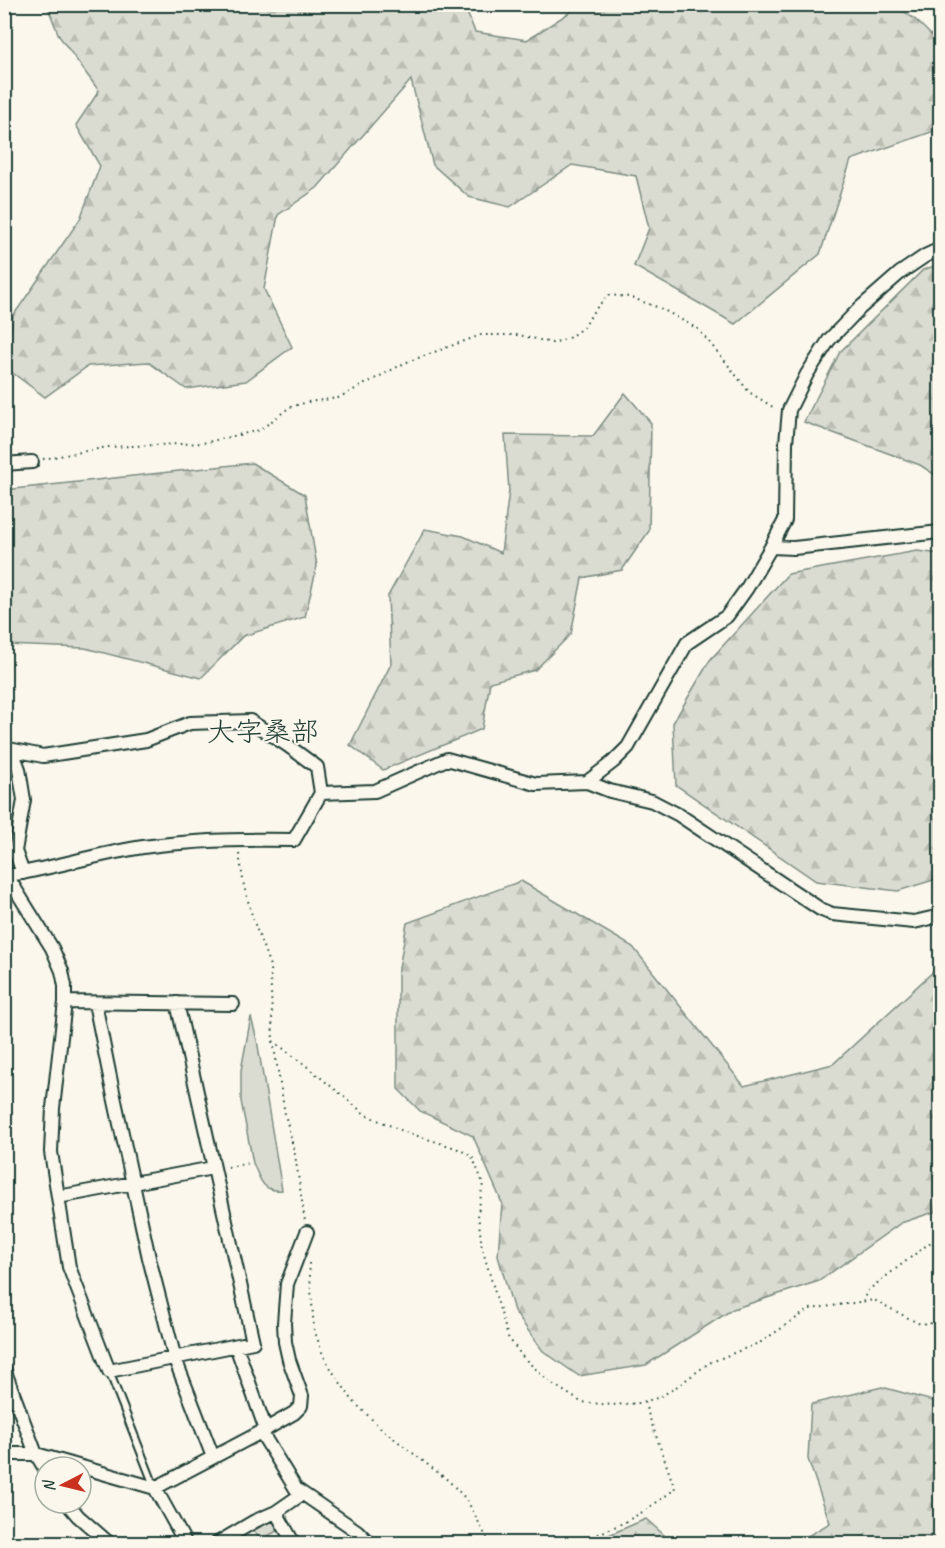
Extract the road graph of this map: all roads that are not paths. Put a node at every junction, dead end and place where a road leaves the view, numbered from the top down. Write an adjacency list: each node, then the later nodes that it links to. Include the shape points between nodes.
1 (940, 249): 5 (street, via 900,273 860,308 829,340 807,374 789,410 785,520)
2 (32, 462): 3 (street)
3 (4, 464)
4 (940, 532): 5 (street, via 794,548)
5 (771, 547): 7 (street, via 727,616 687,643 628,747)
6 (8, 749): 8 (street, via 43,756 146,740 190,723 250,721 317,767); 9 (street, via 19,769 24,800 15,851)
7 (586, 782): 8 (street, via 536,784 447,759 375,790); 11 (street, via 652,801 679,815 826,912 914,922)
8 (321, 793): 9 (street, via 294,840 237,839 142,848)
9 (23, 873): 10 (street)
10 (6, 876): 12 (street, via 52,948 62,971)
11 (940, 916)
12 (65, 1002): 13 (street); 18 (street, via 51,1152)
13 (95, 1003): 14 (street); 17 (street)
14 (177, 1004): 15 (street); 16 (street)
15 (233, 1004)
16 (213, 1169): 17 (street); 20 (street, via 253,1342)
17 (133, 1184): 18 (street); 21 (street)
18 (58, 1197): 23 (street, via 69,1267)
19 (307, 1232): 24 (street, via 287,1284 284,1323 301,1406)
20 (236, 1346): 21 (street); 24 (street)
21 (175, 1359): 23 (street); 27 (street)
22 (4, 1369): 26 (street)
23 (109, 1371): 28 (lane)
24 (263, 1431): 27 (street); 29 (street)
25 (4, 1454): 26 (street)
26 (36, 1454): 28 (street)
27 (213, 1457): 28 (street)
28 (155, 1488): 33 (street)
29 (302, 1494): 30 (street); 36 (street)
30 (276, 1512): 34 (street); 35 (street)
31 (77, 1515): 32 (street)
32 (110, 1544)
33 (186, 1544)
34 (216, 1544)
35 (294, 1544)
36 (370, 1544)

